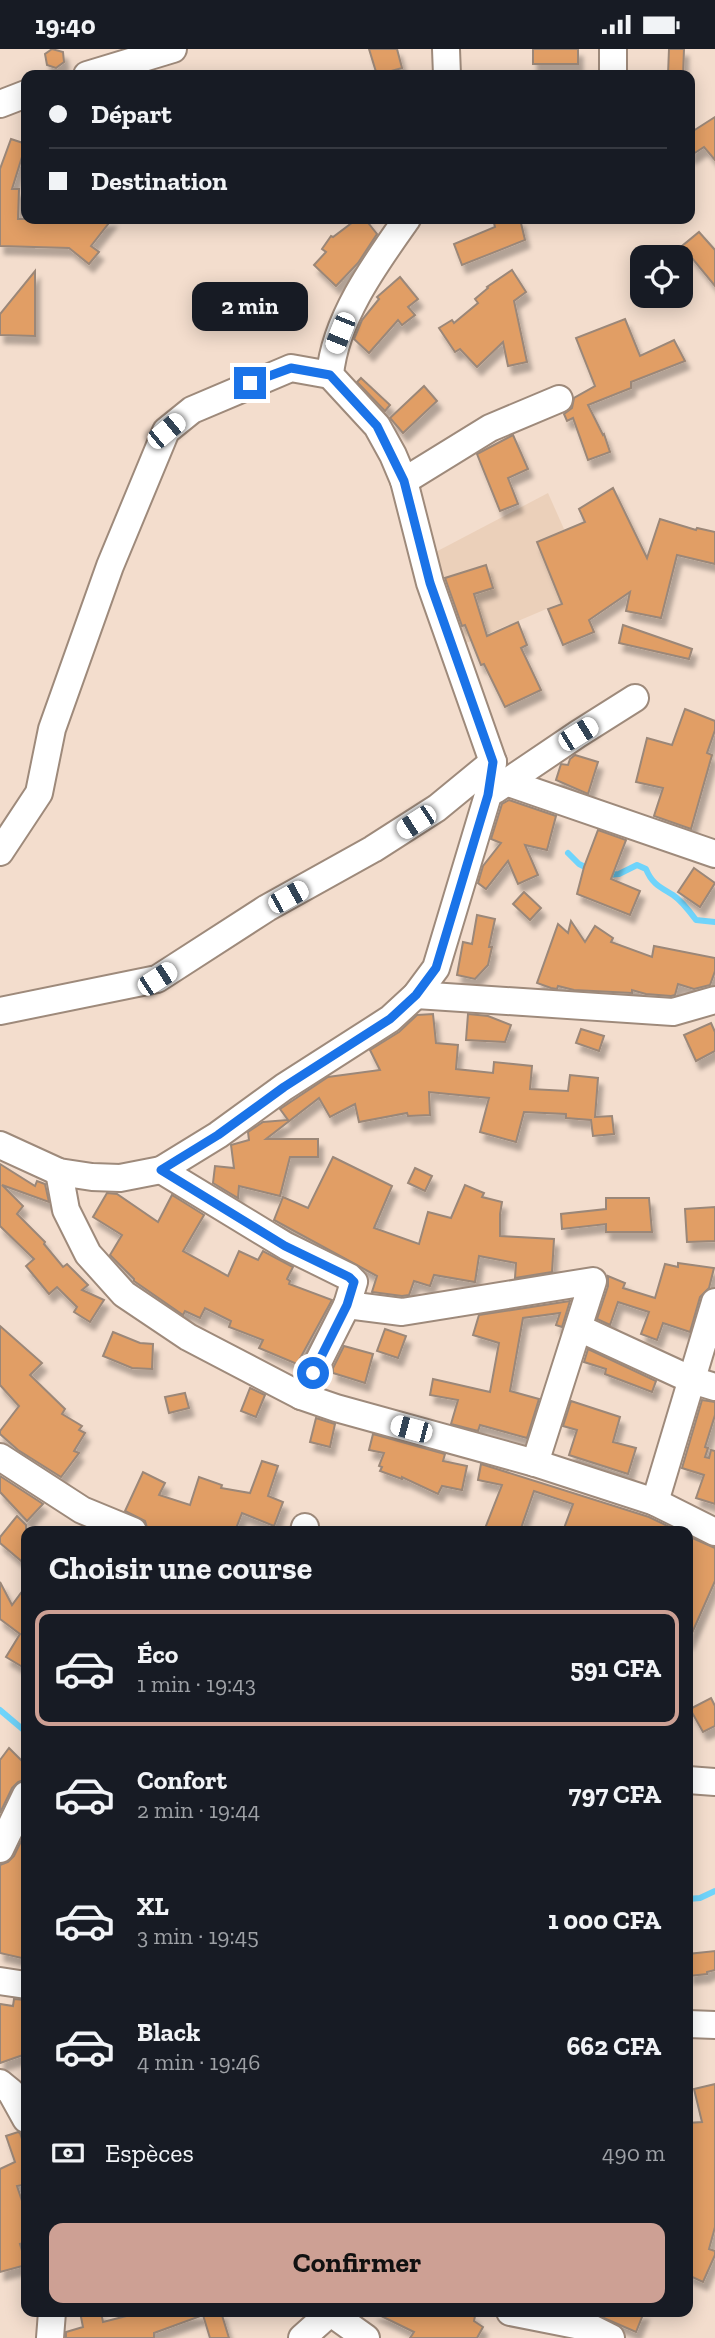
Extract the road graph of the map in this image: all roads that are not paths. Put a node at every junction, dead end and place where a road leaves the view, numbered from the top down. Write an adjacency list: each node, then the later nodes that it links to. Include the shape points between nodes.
1 (173, 49): 4 (street)
2 (446, 49): 5 (street)
3 (613, 49): 6 (street)
4 (104, 70)
5 (447, 70)
6 (613, 70)
7 (21, 96): 8 (street)
8 (0, 104)
9 (403, 224): 10 (street, via 357,297 332,352)
10 (330, 375): 12 (street, via 377,426); 15 (street, via 291,368 192,410 166,431 110,566 52,729 38,793)
11 (559, 399): 12 (street, via 489,428)
12 (404, 481): 14 (street, via 430,583)
13 (635, 698): 14 (street)
14 (496, 780): 16 (street); 17 (street, via 436,968); 19 (street, via 437,808 157,979)
15 (0, 852)
16 (715, 854)
17 (416, 995): 18 (street, via 673,1012); 21 (street, via 390,1019)
18 (715, 1000)
19 (0, 1011)
20 (0, 1145): 22 (street)
21 (161, 1170): 22 (street, via 120,1178); 24 (street, via 285,1246 349,1277 354,1282)
22 (60, 1172): 27 (street, via 66,1210 88,1254 124,1294 188,1337)
23 (715, 1302): 26 (street)
24 (347, 1305): 25 (street, via 402,1312 593,1281); 27 (street)
25 (579, 1328): 26 (street); 29 (street)
26 (704, 1383): 30 (street)
27 (301, 1396): 29 (street)
28 (0, 1457): 31 (street)
29 (535, 1463): 30 (street)
30 (655, 1502): 34 (street)
31 (82, 1510): 32 (street); 33 (street)
32 (94, 1526)
33 (121, 1526)
34 (715, 1532)
35 (693, 1780): 36 (street)
36 (715, 1782)
37 (21, 1805): 38 (street)
38 (0, 1849)
39 (0, 1982): 40 (street)
40 (21, 1984)
41 (693, 2024): 42 (street)
42 (715, 2025)
43 (0, 2083): 44 (street)
44 (21, 2110)
45 (52, 2317): 49 (street)
46 (325, 2317): 50 (street)
47 (338, 2317): 51 (street)
48 (535, 2317): 52 (street, via 591,2328)
49 (50, 2338)
50 (302, 2338)
51 (366, 2338)
52 (611, 2338)

